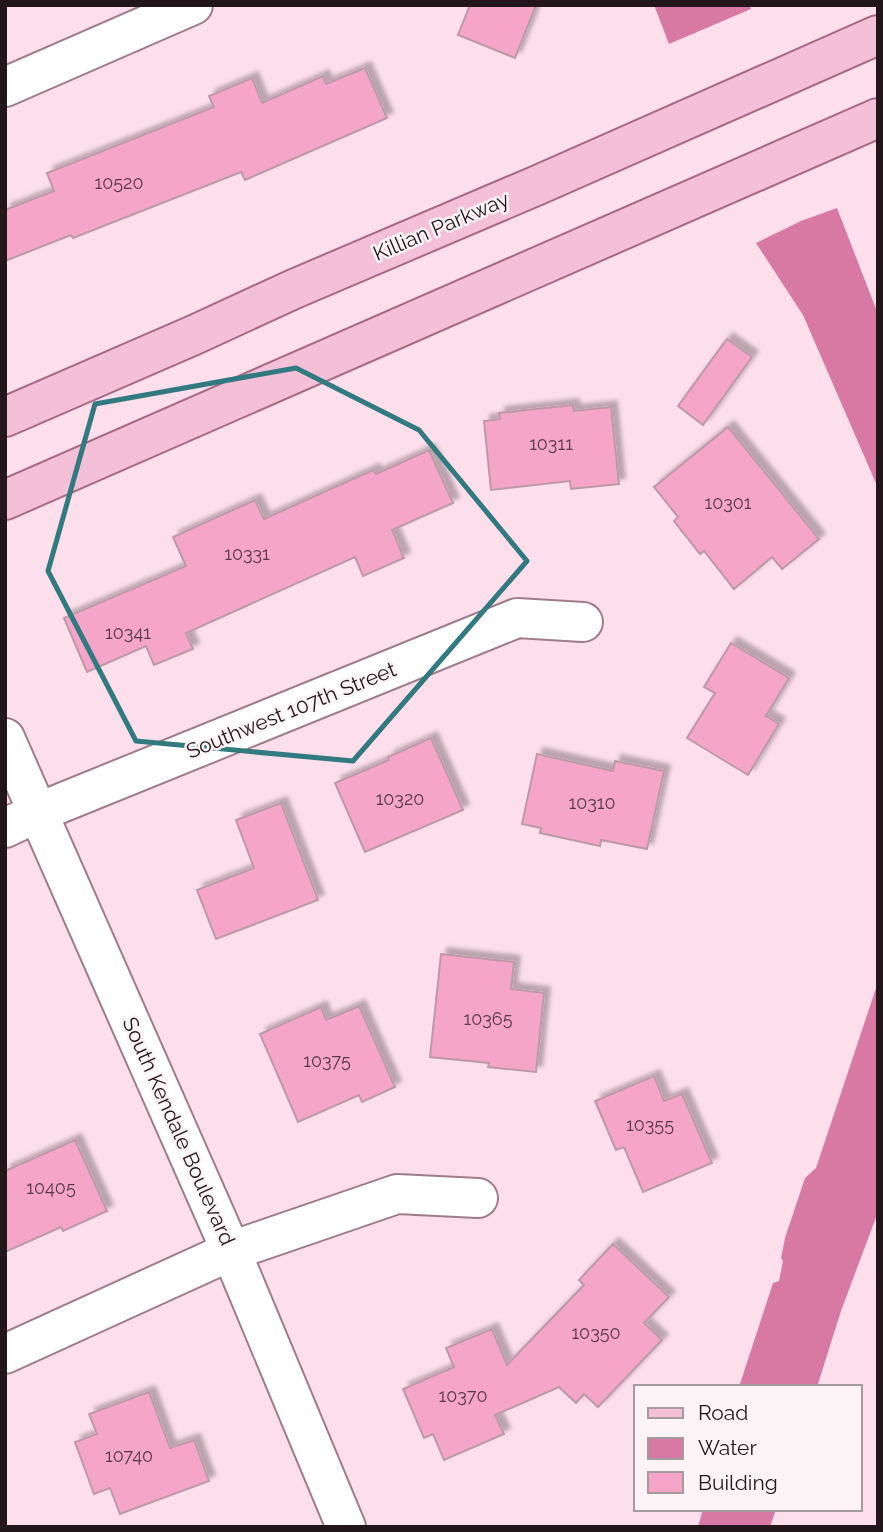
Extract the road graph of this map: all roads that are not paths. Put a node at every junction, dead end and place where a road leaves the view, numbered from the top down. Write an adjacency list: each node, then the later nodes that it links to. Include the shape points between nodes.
1 (193, 5): 3 (street)
2 (878, 35): 5 (main road, Killian Parkway)
3 (5, 87)
4 (878, 118): 6 (main road)
5 (5, 417)
6 (5, 499)
7 (583, 622): 9 (street, Southwest 107th Street, via 517,618)
8 (5, 738): 9 (street, South Kendale Boulevard)
9 (39, 812): 10 (street, Southwest 107th Street); 12 (street, South Kendale Boulevard)
10 (5, 828)
11 (478, 1198): 12 (street, via 397,1194)
12 (231, 1251): 13 (street); 14 (street, South Kendale Boulevard)
13 (5, 1354)
14 (346, 1527)

